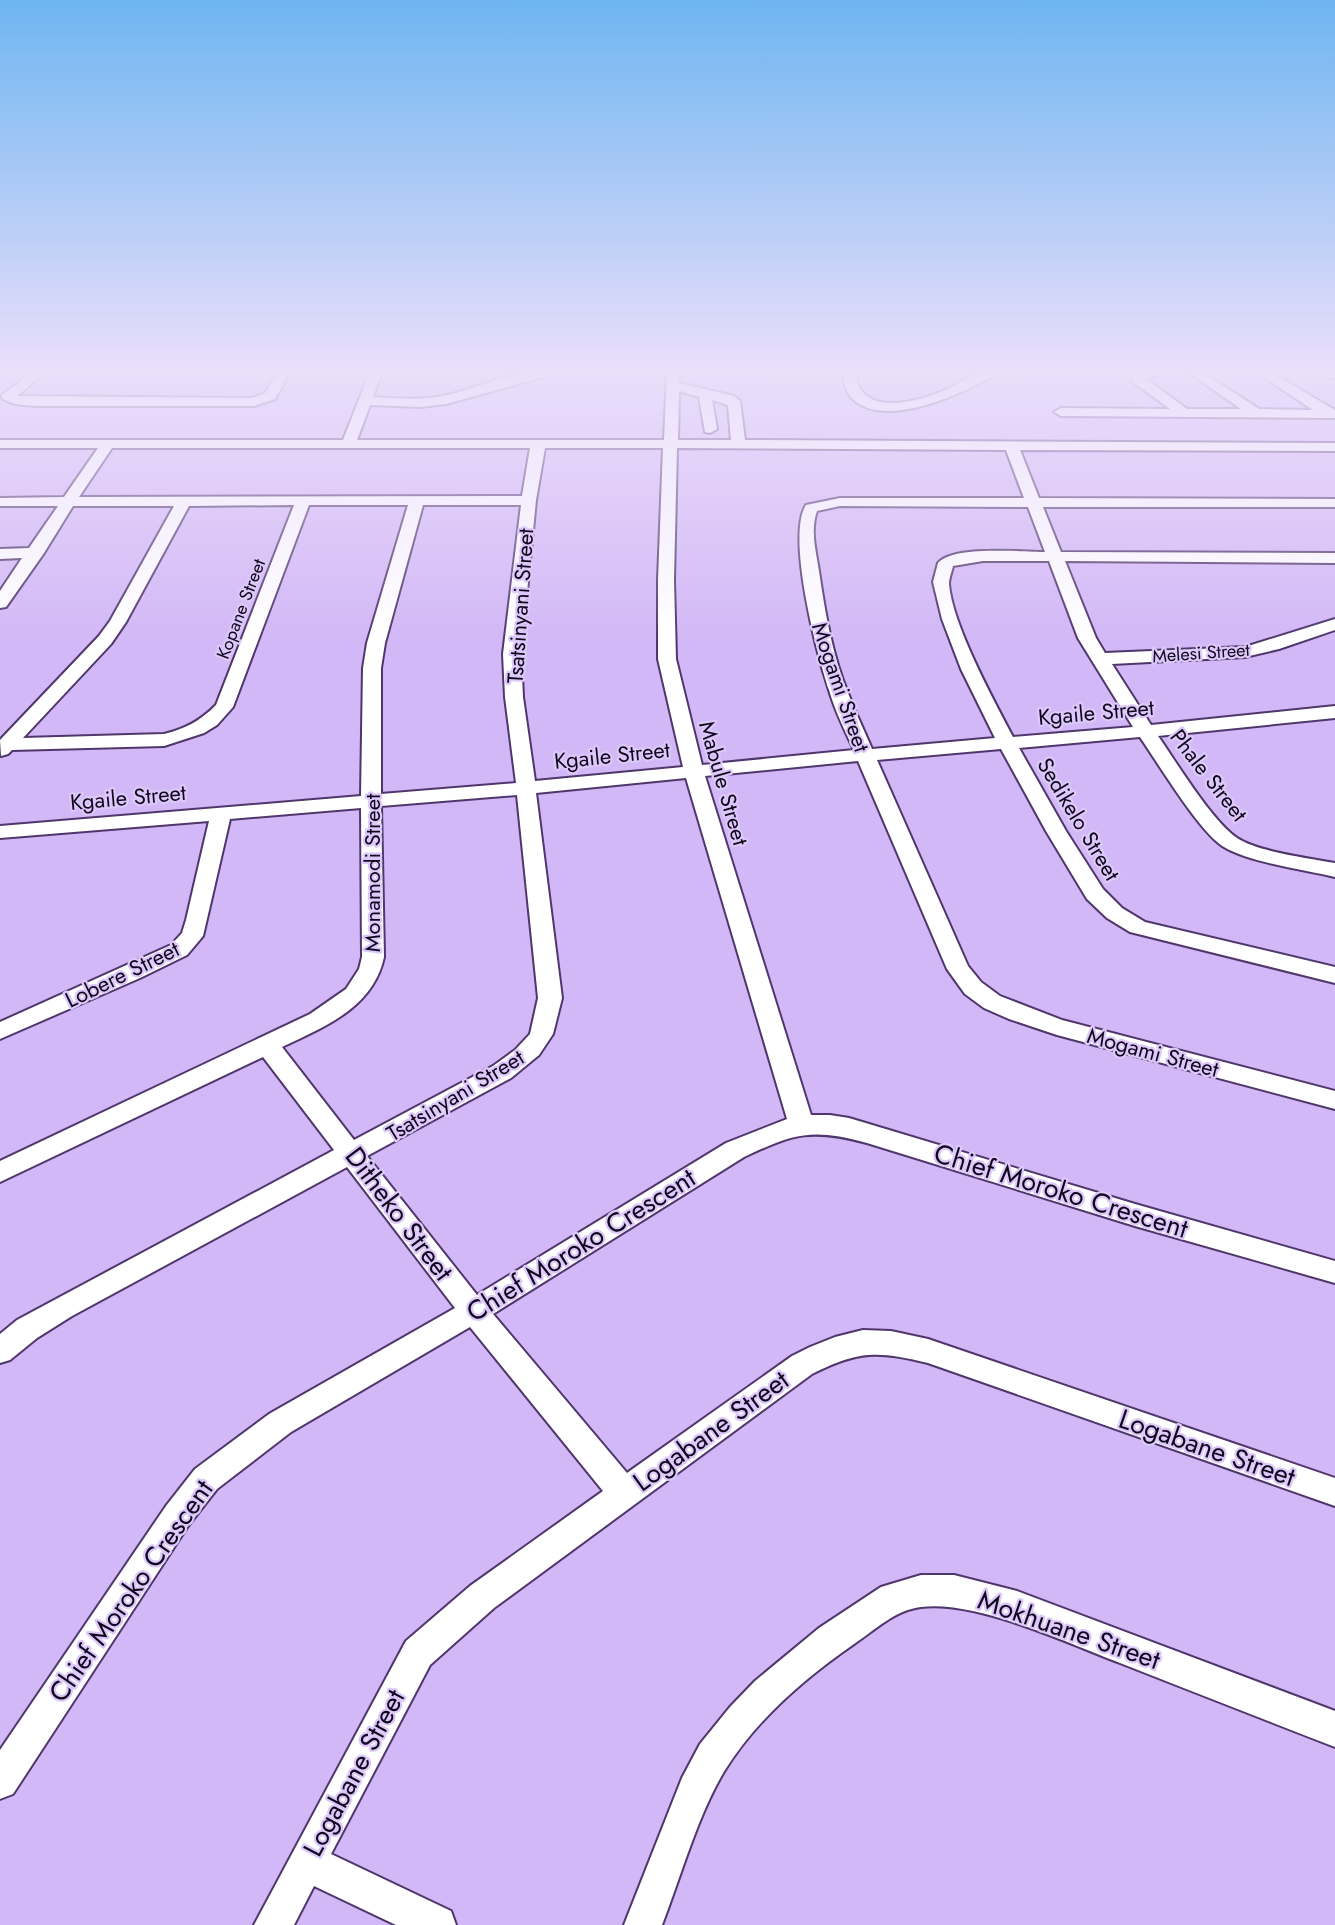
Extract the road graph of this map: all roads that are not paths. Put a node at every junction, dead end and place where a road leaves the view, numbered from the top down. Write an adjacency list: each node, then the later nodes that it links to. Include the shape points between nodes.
1 (96, 462): 8 (street)
2 (535, 462): 6 (street, Tsatsinyani Street)
3 (670, 462): 25 (street, Mabule Street, via 667,659)
4 (1017, 462): 11 (street, Phale Street)
5 (417, 500): 6 (street); 10 (street); 27 (street, Monamodi Street, via 372,668)
6 (529, 500): 26 (street, Tsatsinyani Street, via 512,654)
7 (0, 501): 8 (street)
8 (69, 501): 9 (street); 13 (street)
9 (184, 501): 10 (street); 23 (street, via 105,640)
10 (303, 502): 23 (street, Kopane Street, via 224,706 207,725 165,740)
11 (1033, 503): 12 (street, Mogami Street); 15 (street, Phale Street); 24 (street, Mogami Street, via 840,502 811,508 805,529 816,616 838,692)
12 (1335, 503)
13 (36, 553): 14 (street); 17 (street)
14 (0, 554)
15 (1055, 556): 16 (street, Sedikelo Street); 19 (street, Phale Street); 22 (street, Sedikelo Street, via 964,558 939,569 951,625)
16 (1335, 558)
17 (0, 603)
18 (1335, 624): 19 (street, Melesi Street, via 1245,652)
19 (1099, 659): 21 (street, Phale Street)
20 (1335, 712): 21 (street, Kgaile Street)
21 (1146, 732): 22 (street, Kgaile Street); 30 (street, Phale Street, via 1197,805 1232,843 1265,855)
22 (1007, 744): 24 (street, Kgaile Street); 31 (street, Sedikelo Street, via 1080,873 1096,896 1119,917 1164,934)
23 (3, 747)
24 (864, 755): 25 (street, Kgaile Street); 34 (street, Mogami Street, via 958,969 973,988 992,1002 1057,1027)
25 (694, 771): 26 (street, Kgaile Street); 35 (street, Mabule Street)
26 (526, 788): 27 (street, Kgaile Street); 36 (street, Tsatsinyani Street, via 550,998 547,1026 523,1058 502,1072)
27 (372, 801): 28 (street, Kgaile Street); 33 (street, Monamodi Street, via 370,974 344,1004)
28 (221, 813): 29 (street, Kgaile Street); 32 (street, Lobere Street, via 192,936 178,950)
29 (0, 832)
30 (1335, 870)
31 (1335, 975)
32 (0, 1031)
33 (266, 1044): 36 (street, Ditheko Street); 37 (street, Monamodi Street)
34 (1335, 1100)
35 (801, 1124): 38 (street, Chief Moroko Crescent, via 831,1124 867,1132); 39 (street, Chief Moroko Crescent, via 735,1150)
36 (353, 1154): 39 (street, Ditheko Street); 40 (street, Tsatsinyani Street, via 62,1308)
37 (0, 1172)
38 (1335, 1272)
39 (474, 1311): 42 (street, Ditheko Street); 44 (street, Chief Moroko Crescent, via 280,1423 206,1479 177,1516)
40 (0, 1351)
41 (1335, 1492): 42 (street, Logabane Street, via 927,1351 897,1343 864,1341 835,1348 802,1365)
42 (625, 1494): 45 (street, Logabane Street, via 482,1597 418,1653)
43 (1335, 1729): 48 (street, Mokhuane Street, via 1017,1607 954,1591 921,1591 893,1598 831,1640 767,1693 712,1757)
44 (0, 1781)
45 (306, 1862): 46 (street, Logabane Street); 47 (street)
46 (273, 1925)
47 (437, 1925)
48 (643, 1925)

